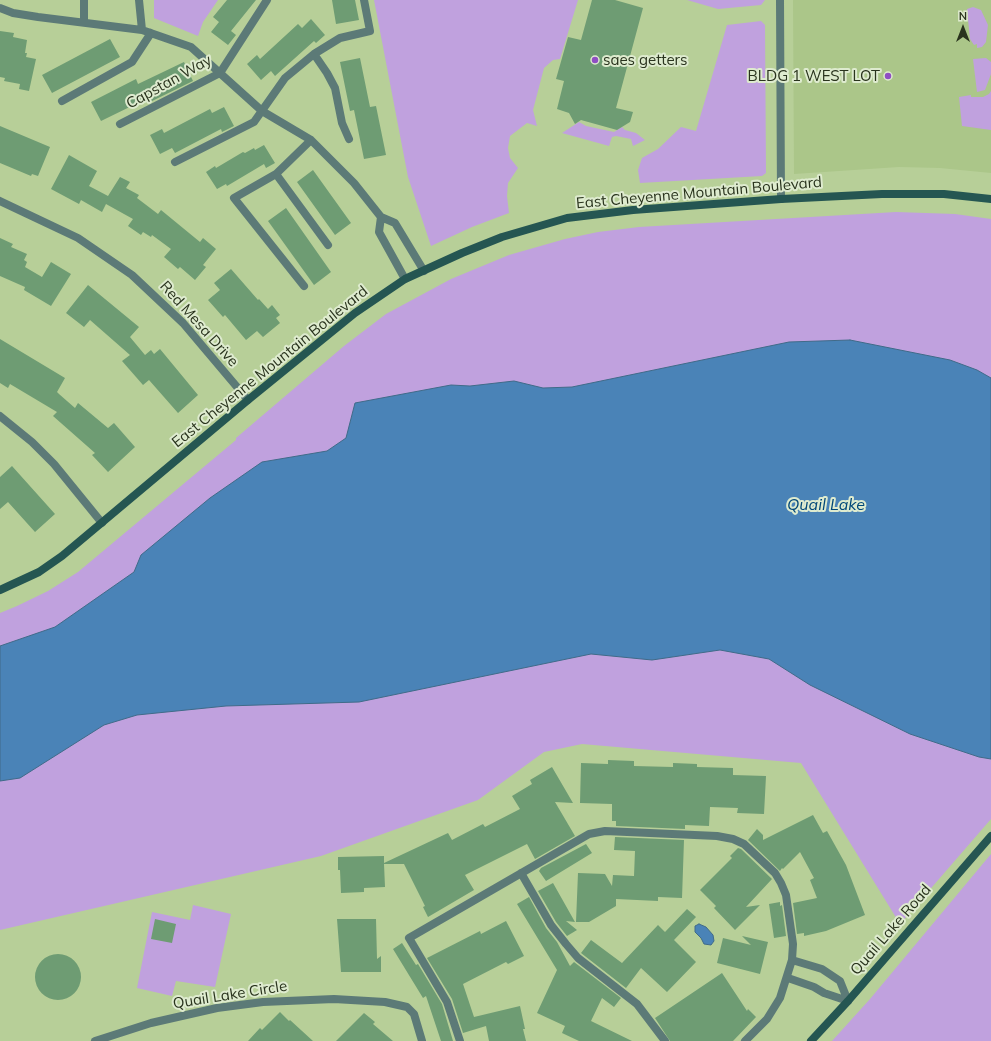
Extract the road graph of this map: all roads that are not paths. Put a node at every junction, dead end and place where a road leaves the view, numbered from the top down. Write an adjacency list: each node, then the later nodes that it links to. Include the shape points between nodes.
1 (84, 0): 7 (street)
2 (140, 0): 8 (street)
3 (267, 0): 11 (street, Capstan Way)
4 (364, 0): 10 (street, via 370,31 340,38)
5 (780, 0): 19 (street)
6 (0, 8): 7 (street, via 38,17)
7 (84, 21): 8 (street)
8 (142, 30): 9 (street)
9 (151, 34): 11 (street, via 191,47); 12 (street, via 132,62)
10 (314, 54): 13 (street, via 285,78); 15 (street, via 335,88 342,123)
11 (220, 73): 13 (street); 14 (street, Capstan Way)
12 (62, 101)
13 (262, 110): 16 (street); 17 (street, via 254,122)
14 (120, 124)
15 (349, 139)
16 (311, 140): 18 (street); 22 (street, via 354,183)
17 (176, 162)
18 (276, 174): 23 (street); 26 (street, via 234,198)
19 (780, 199): 20 (street, East Cheyenne Mountain Boulevard, via 919,193); 24 (street, East Cheyenne Mountain Boulevard, via 633,210 567,218 502,237)
20 (991, 200)
21 (0, 201): 27 (street, Red Mesa Drive, via 78,238 132,275 183,323)
22 (381, 217): 24 (street, via 395,223); 25 (street, via 379,232)
23 (328, 245)
24 (424, 271): 25 (street, East Cheyenne Mountain Boulevard)
25 (406, 279): 27 (street, East Cheyenne Mountain Boulevard, via 355,313)
26 (304, 286)
27 (248, 400): 29 (street, East Cheyenne Mountain Boulevard)
28 (0, 416): 29 (street, via 54,464)
29 (102, 523): 30 (street, East Cheyenne Mountain Boulevard, via 45,568)
30 (0, 590)
31 (991, 836): 35 (street, Quail Lake Road)
32 (520, 873): 33 (street, via 598,831 717,836 733,839 744,844 775,873 781,883 786,895 794,944); 38 (street, via 410,938 447,1002); 39 (street, via 551,925 578,958 637,1004)
33 (792, 960): 34 (street); 35 (street, via 822,969 840,981)
34 (788, 978): 35 (street); 40 (street, via 767,1019)
35 (848, 1001): 41 (street, Quail Lake Road)
36 (94, 1041): 37 (street, Quail Lake Circle, via 151,1023 217,1008 263,1002 334,999 385,1002 407,1008 414,1014)
37 (422, 1041)
38 (460, 1041)
39 (665, 1041)
40 (745, 1041)
41 (811, 1041)

